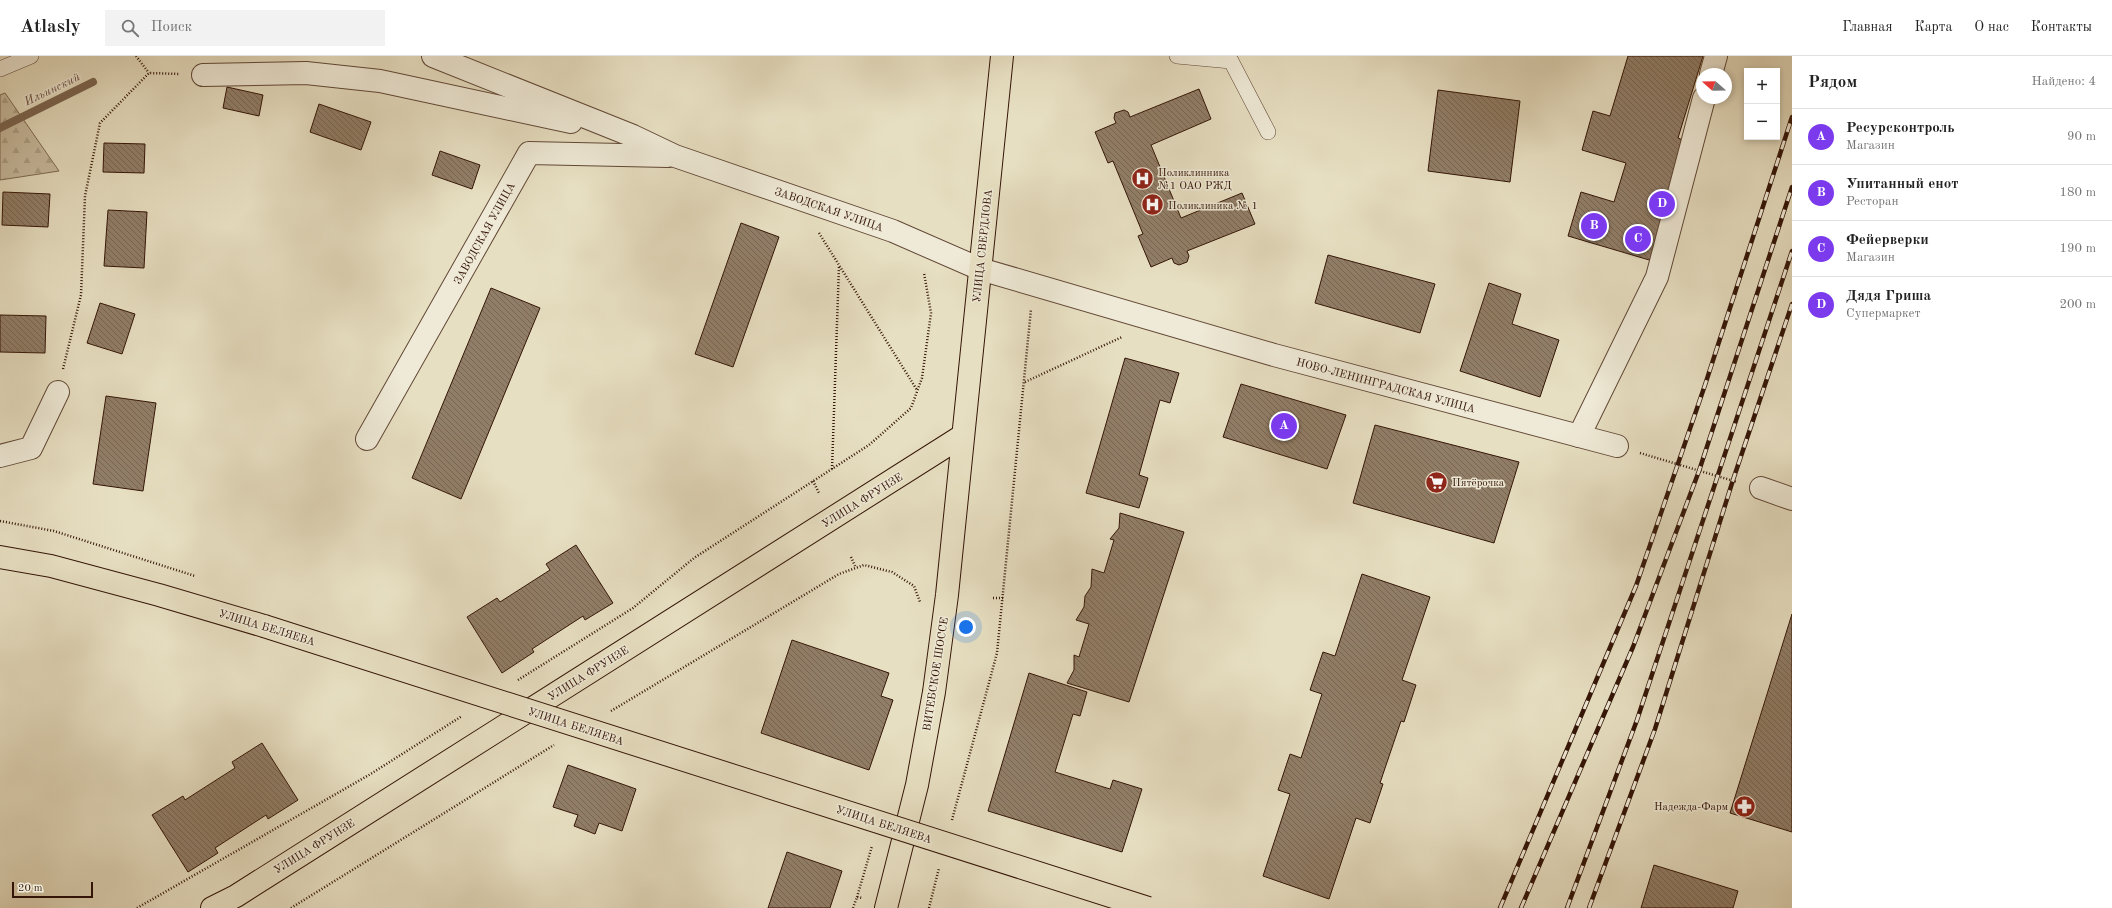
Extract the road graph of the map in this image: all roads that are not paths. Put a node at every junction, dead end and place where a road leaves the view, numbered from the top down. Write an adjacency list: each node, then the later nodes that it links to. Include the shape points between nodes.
1 (31, 56): 7 (lane)
2 (433, 56): 11 (street, ЗАВОДСКАЯ УЛИЦА)
3 (1002, 56): 13 (main road, УЛИЦА СВЕРДЛОВА)
4 (1177, 56): 10 (lane, via 1231,61)
5 (1716, 56): 6 (street)
6 (1713, 68)
7 (0, 70)
8 (203, 75): 11 (street, ЗАВОДСКАЯ УЛИЦА, via 306,73 380,81)
9 (1702, 104): 16 (street, via 1656,276)
10 (1268, 132)
11 (633, 136): 12 (street, ЗАВОДСКАЯ УЛИЦА)
12 (675, 156): 13 (street, ЗАВОДСКАЯ УЛИЦА, via 886,229); 17 (street, ЗАВОДСКАЯ УЛИЦА, via 529,153)
13 (980, 269): 15 (main road, УЛИЦА СВЕРДЛОВА); 16 (street, НОВО-ЛЕНИНГРАДСКАЯ УЛИЦА, via 1274,355)
14 (58, 392): 19 (street, via 31,448)
15 (962, 436): 23 (main road, УЛИЦА ФРУНЗЕ, via 236,896); 24 (main road, ВИТЕБСКОЕ ШОССЕ, via 947,595 934,692 917,785)
16 (1579, 436): 18 (street, НОВО-ЛЕНИНГРАДСКАЯ УЛИЦА)
17 (367, 439)
18 (1617, 446)
19 (0, 456)
20 (1761, 488): 21 (street)
21 (1792, 499)
22 (0, 556): 25 (main road, УЛИЦА БЕЛЯЕВА, bridge, via 51,566 264,626)
23 (212, 908)
24 (886, 908)
25 (1148, 908)

